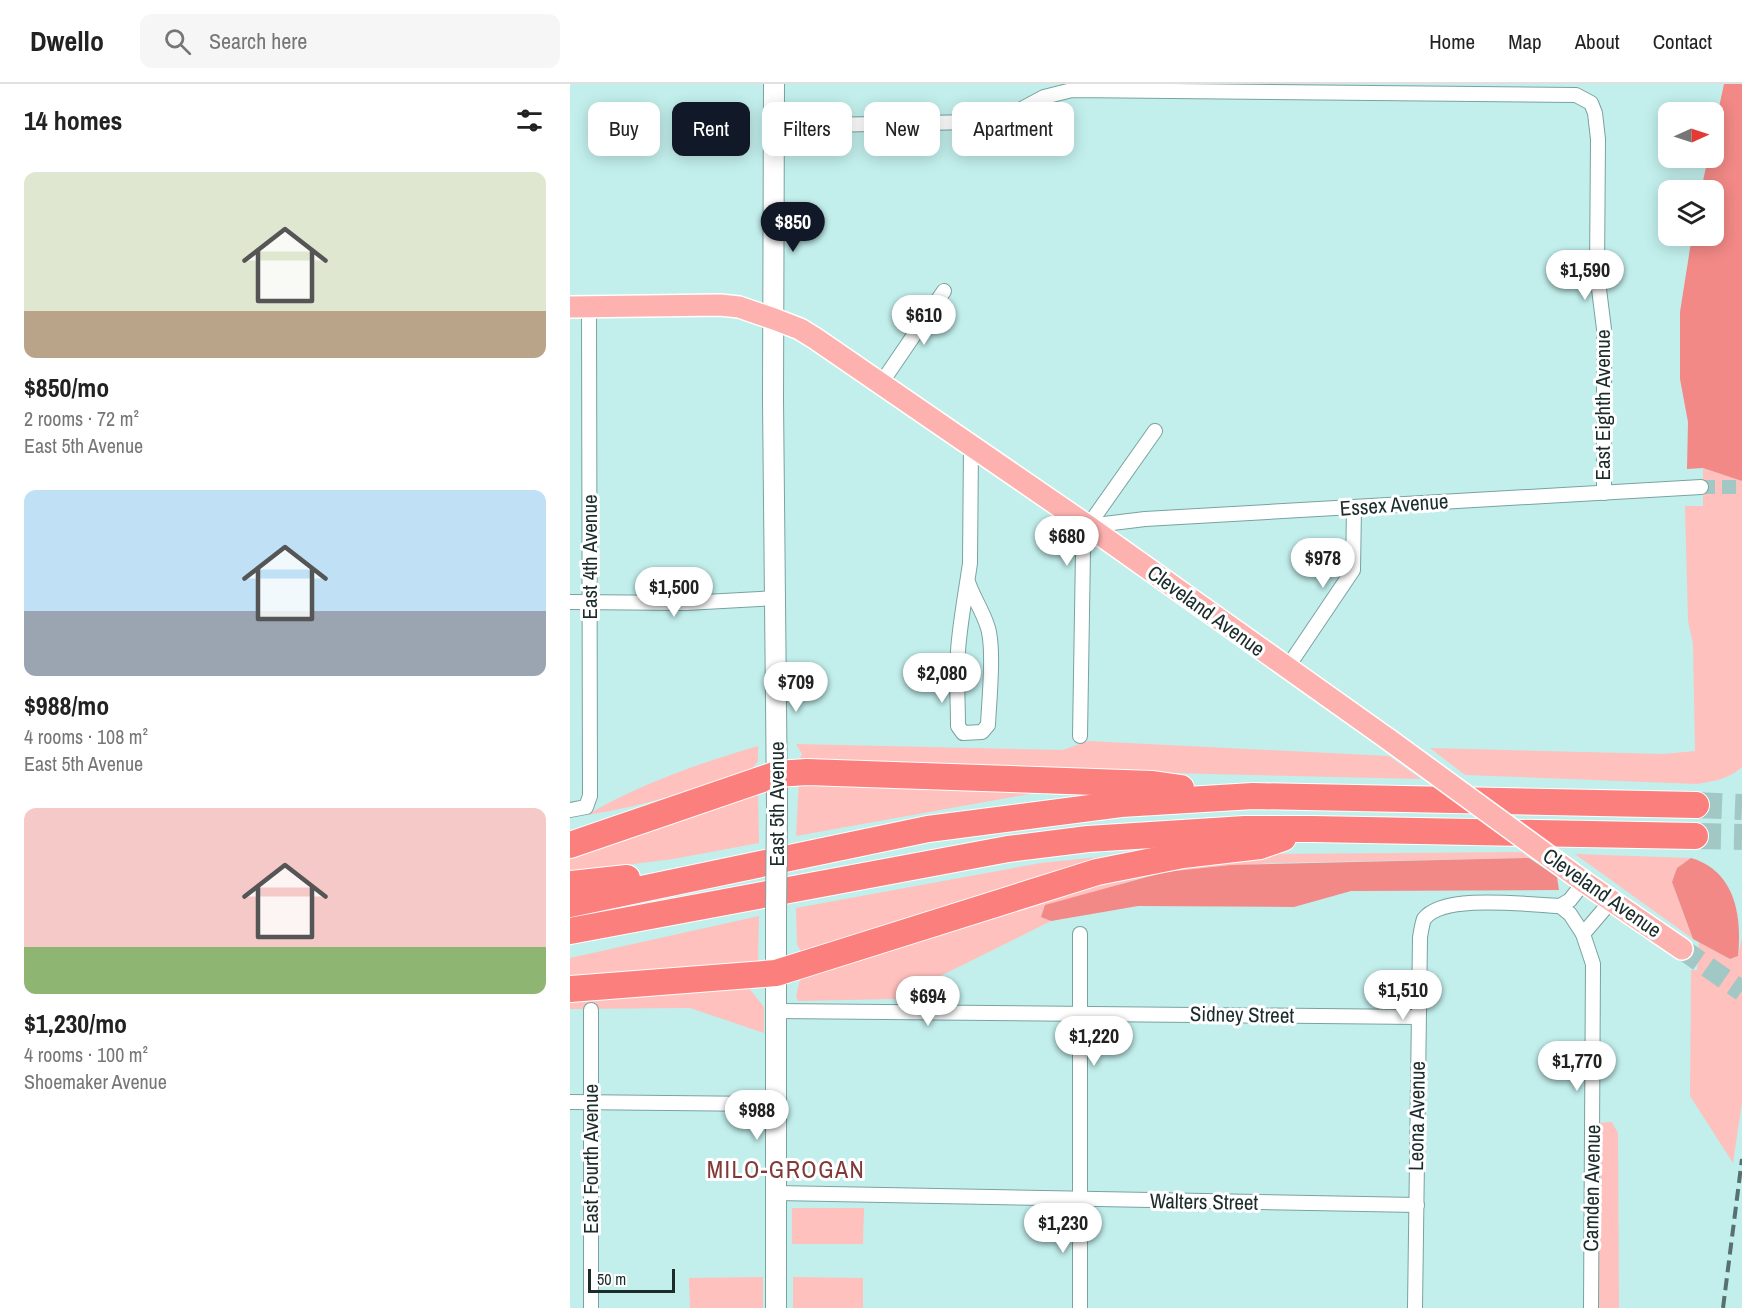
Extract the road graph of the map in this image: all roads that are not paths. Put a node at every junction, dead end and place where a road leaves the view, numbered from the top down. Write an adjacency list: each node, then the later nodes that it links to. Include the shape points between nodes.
1 (774, 84): 3 (main road, East 5th Avenue)
2 (1072, 87): 4 (street, via 1003,119); 13 (street, East Eighth Avenue, via 1567,94 1591,103 1598,139 1597,273 1604,329)
3 (774, 102)
4 (852, 124)
5 (775, 156): 8 (main road, East 5th Avenue)
6 (944, 291): 9 (street)
7 (580, 307): 8 (main road, Cleveland Avenue, via 720,305); 19 (street, East 4th Avenue)
8 (774, 319): 9 (main road, Cleveland Avenue, via 800,329); 17 (main road, East 5th Avenue)
9 (880, 385): 11 (main road, Cleveland Avenue)
10 (1155, 431): 15 (street)
11 (971, 446): 15 (main road, Cleveland Avenue); 16 (street)
12 (1701, 487): 13 (street, Essex Avenue)
13 (1604, 493): 14 (street, Essex Avenue)
14 (1354, 508): 15 (street, Essex Avenue, via 1145,519); 20 (street, via 1353,570)
15 (1088, 526): 20 (main road, Cleveland Avenue); 21 (street, via 1083,551)
16 (968, 582): 16 (street, via 958,651 958,726 963,733 973,735 988,725 989,643 988,627)
17 (776, 598): 19 (street, via 686,603); 22 (main road, East 5th Avenue)
18 (570, 602): 19 (street)
19 (590, 602): 26 (street, East 4th Avenue, via 590,796)
20 (1287, 668): 32 (main road, Cleveland Avenue, bridge)
21 (1080, 736)
22 (777, 774): 23 (highway, via 1153,784); 27 (highway); 43 (main road, East 5th Avenue, bridge)
23 (1253, 796): 24 (highway); 31 (highway, via 1120,804 1018,816 928,829)
24 (1696, 806)
25 (570, 810): 26 (street)
26 (578, 816): 27 (highway)
27 (652, 816): 30 (highway)
28 (1312, 829): 29 (highway); 34 (highway, via 1088,839 1008,849); 43 (highway, via 1260,846 1183,855 1097,872)
29 (1695, 836)
30 (570, 845)
31 (752, 864): 33 (highway); 36 (highway)
32 (1584, 882): 35 (main road, Cleveland Avenue); 37 (street)
33 (570, 884)
34 (765, 894): 38 (highway); 41 (highway)
35 (1612, 900): 40 (street); 42 (main road, Cleveland Avenue)
36 (570, 904)
37 (1560, 906): 40 (street, Camden Avenue); 48 (street, Leona Avenue, via 1455,903 1439,908 1424,920 1420,937)
38 (570, 931)
39 (1080, 934): 47 (street)
40 (1583, 934): 59 (street, Camden Avenue, via 1593,964)
41 (570, 948)
42 (1682, 949)
43 (776, 963): 44 (highway); 46 (main road, East 5th Avenue)
44 (570, 989)
45 (591, 1010): 49 (street, East Fourth Avenue)
46 (777, 1011): 47 (street, Sidney Street); 51 (main road, East 5th Avenue)
47 (1079, 1012): 48 (street, Sidney Street); 53 (street)
48 (1418, 1017): 54 (street, Leona Avenue)
49 (591, 1101): 50 (street); 51 (street); 55 (street, East Fourth Avenue)
50 (570, 1102)
51 (776, 1104): 52 (main road, East 5th Avenue)
52 (776, 1193): 53 (street, Walters Street); 56 (main road, East 5th Avenue)
53 (1078, 1200): 54 (street, Walters Street); 57 (street)
54 (1417, 1205): 58 (street, Leona Avenue)
55 (591, 1308)
56 (776, 1308)
57 (1080, 1308)
58 (1415, 1308)
59 (1590, 1308)

